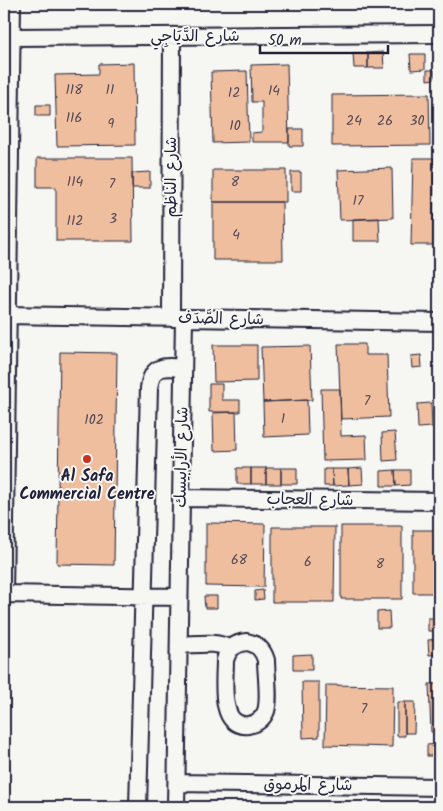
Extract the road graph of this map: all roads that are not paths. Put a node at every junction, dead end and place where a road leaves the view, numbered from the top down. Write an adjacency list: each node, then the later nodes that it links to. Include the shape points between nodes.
1 (12, 4): 4 (street)
2 (439, 34): 3 (street, شارع الدَّيَاجِي)
3 (172, 36): 4 (street, شارع الدَّيَاجِي); 6 (street, شارع الناظم)
4 (12, 37): 5 (street)
5 (6, 315): 6 (street, شارع الصَّدَف); 11 (street)
6 (177, 318): 7 (street, شارع الصَّدَف); 8 (street, شارع الأرابيسك)
7 (439, 322)
8 (183, 368): 9 (street, شارع الأرابيسك); 12 (street, via 160,368 150,378)
9 (181, 498): 10 (street, شارع العجاب); 13 (street, شارع الأرابيسك)
10 (439, 502)
11 (4, 594): 12 (street)
12 (143, 596): 13 (street); 18 (street)
13 (179, 597): 14 (street, شارع الأرابيسك)
14 (179, 645): 15 (street, via 216,644); 16 (street, شارع الأرابيسك)
15 (230, 649): 15 (street, via 225,660 228,712 242,725 255,723 267,708 264,653 247,642)
16 (176, 783): 17 (street, شارع المرموق); 19 (street, شارع الأرابيسك)
17 (439, 787)
18 (138, 807)
19 (176, 807)

